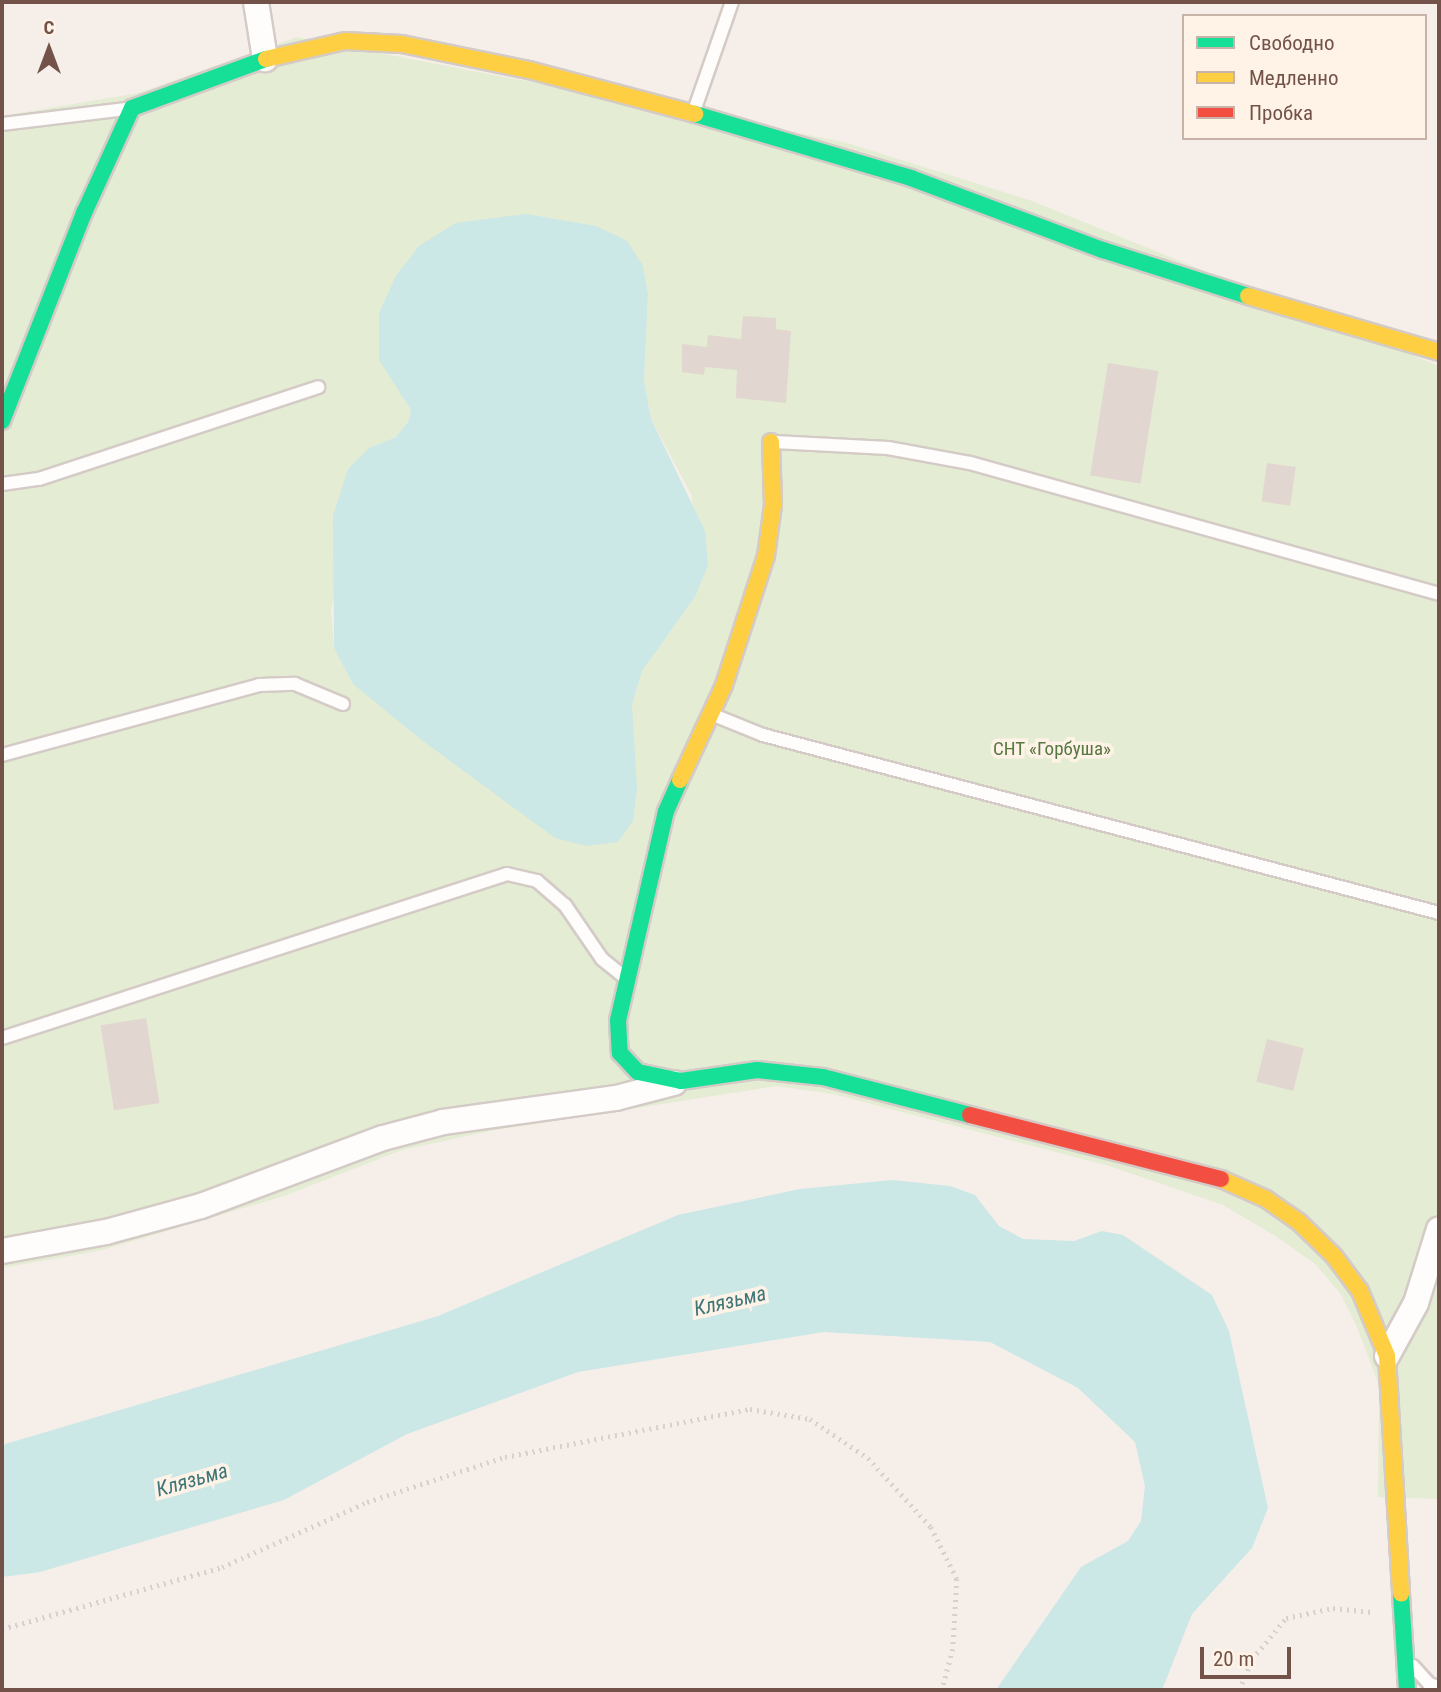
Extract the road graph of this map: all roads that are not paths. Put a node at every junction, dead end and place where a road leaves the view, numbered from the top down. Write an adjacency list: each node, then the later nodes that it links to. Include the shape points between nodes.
1 (256, 2): 3 (street)
2 (732, 2): 5 (lane)
3 (265, 59): 4 (street); 5 (street, via 345,41 402,44)
4 (132, 108): 6 (lane); 9 (street, via 84,213)
5 (693, 113): 7 (street, via 911,178 1103,250 1420,350)
6 (2, 124)
7 (1439, 352)
8 (318, 387): 11 (lane, via 39,479)
9 (2, 421)
10 (771, 442): 12 (lane, via 888,448 970,463); 14 (street, via 773,505 766,556)
11 (2, 484)
12 (1439, 594)
13 (343, 704): 15 (lane, via 295,684 259,685)
14 (711, 714): 16 (lane, via 777,738); 17 (street, via 666,811)
15 (2, 755)
16 (1439, 913)
17 (627, 979): 18 (lane, via 602,959 565,905 537,881 508,874); 19 (street, via 618,1020 620,1053 638,1072)
18 (2, 1038)
19 (681, 1081): 21 (street, via 616,1098 443,1122 383,1138 201,1206 106,1233); 22 (street, via 757,1070 823,1077 1220,1178 1266,1199 1334,1256 1360,1291)
20 (1439, 1229): 22 (street, via 1416,1303)
21 (2, 1251)
22 (1387, 1356): 23 (street)
23 (1404, 1657): 24 (lane, via 1429,1684); 25 (street)
24 (1439, 1687)
25 (1407, 1690)

